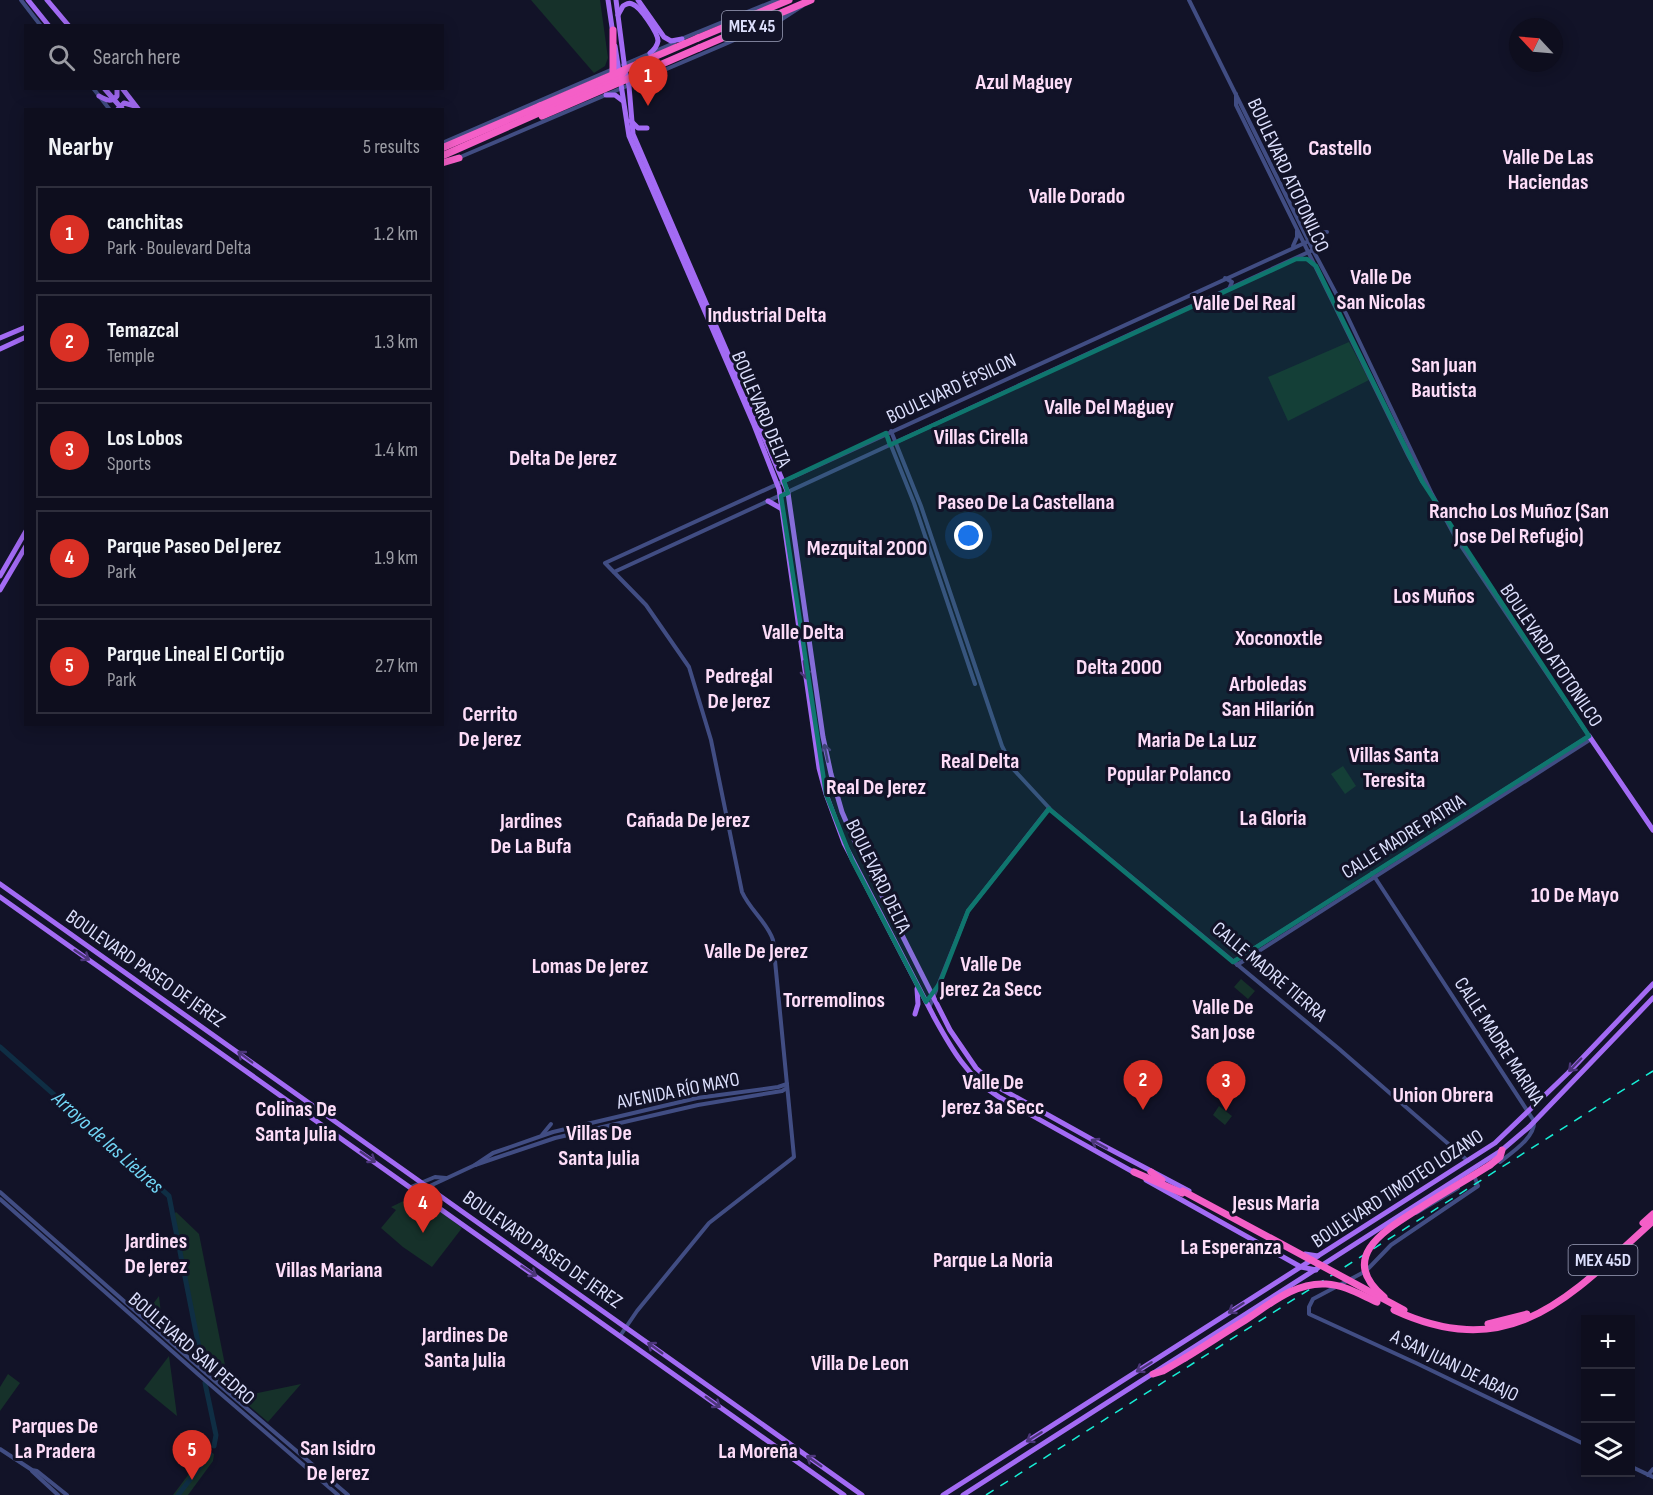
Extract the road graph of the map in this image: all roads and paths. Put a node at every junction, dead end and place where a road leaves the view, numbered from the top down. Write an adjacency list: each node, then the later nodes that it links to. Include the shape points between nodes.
1 (21, 0): 12 (street)
2 (28, 0): 13 (main road)
3 (47, 0): 14 (main road)
4 (608, 0): 15 (main road)
5 (616, 0): 11 (main road, BOULEVARD DELTA)
6 (638, 0): 16 (main road, via 664,37 671,41)
7 (777, 0): 16 (street)
8 (789, 0): 40 (highway, MEX 45, bridge, via 540,106)
9 (1189, 0): 29 (street, BOULEVARD ATOTONILCO)
10 (807, 2): 22 (street, via 782,19); 41 (highway, MEX 45, bridge)
11 (618, 16): 17 (main road, via 625,4 637,6 657,37 656,47); 19 (main road, BOULEVARD DELTA)
12 (39, 24)
13 (47, 24)
14 (67, 24)
15 (613, 30): 19 (highway)
16 (682, 39): 17 (street)
17 (650, 53): 18 (street)
18 (639, 58): 19 (street); 22 (street, via 630,70)
19 (620, 67): 20 (street); 21 (highway); 21 (highway); 23 (main road, BOULEVARD DELTA)
20 (604, 73): 21 (street); 39 (street)
21 (616, 78): 24 (main road, BOULEVARD DELTA); 31 (street); 42 (highway)
22 (644, 79): 23 (street)
23 (629, 86): 24 (street); 37 (main road, BOULEVARD DELTA)
24 (622, 89): 31 (street); 32 (main road, BOULEVARD DELTA)
25 (94, 90): 30 (street)
26 (106, 90): 35 (main road, bridge)
27 (117, 90): 30 (main road, via 113,100)
28 (124, 90): 36 (main road)
29 (1236, 93): 45 (street, BOULEVARD ATOTONILCO, via 1238,108); 46 (street, BOULEVARD ATOTONILCO)
30 (99, 96): 33 (street)
31 (606, 96): 32 (main road, via 615,95); 44 (street)
32 (624, 101): 63 (main road, BOULEVARD DELTA, via 629,136)
33 (108, 108)
34 (119, 108): 36 (main road, via 124,103)
35 (121, 108)
36 (138, 108)
37 (631, 119): 38 (main road, via 636,128); 62 (main road, BOULEVARD DELTA, via 635,138)
38 (647, 128)
39 (444, 142)
40 (444, 156)
41 (444, 156)
42 (444, 156)
43 (444, 157): 44 (highway)
44 (459, 158)
45 (1296, 227): 48 (street, BOULEVARD ATOTONILCO); 49 (street, via 1297,237)
46 (1302, 227): 47 (street); 48 (street, BOULEVARD ATOTONILCO)
47 (1327, 232)
48 (1306, 242): 49 (street, BOULEVARD ÉPSILON); 50 (street, BOULEVARD ATOTONILCO)
49 (1289, 249): 53 (street, BOULEVARD ÉPSILON)
50 (1311, 251): 51 (street, BOULEVARD ÉPSILON); 52 (street, BOULEVARD ATOTONILCO); 65 (street, BOULEVARD ATOTONILCO, via 1334,289)
51 (1296, 259): 52 (street); 54 (street, BOULEVARD ÉPSILON)
52 (1316, 266): 65 (street, BOULEVARD ATOTONILCO, via 1408,455)
53 (1224, 278): 54 (street, via 1232,282); 59 (street, BOULEVARD ÉPSILON)
54 (1229, 290): 60 (street, BOULEVARD ÉPSILON)
55 (24, 328): 56 (main road)
56 (0, 338)
57 (24, 338): 58 (main road)
58 (0, 349)
59 (889, 432): 60 (street, CALLE MADRE TIERRA); 61 (street); 62 (street, BOULEVARD ÉPSILON)
60 (895, 442): 61 (street, BOULEVARD ÉPSILON); 78 (street, CALLE MADRE TIERRA, via 921,506 1010,765)
61 (890, 445): 64 (street, BOULEVARD ÉPSILON); 76 (street, via 914,503)
62 (784, 481): 63 (street, BOULEVARD ÉPSILON); 64 (main road, BOULEVARD DELTA)
63 (777, 483): 66 (main road, BOULEVARD DELTA); 72 (street, BOULEVARD ÉPSILON, via 605,563)
64 (788, 493): 66 (street, BOULEVARD ÉPSILON); 74 (main road, BOULEVARD DELTA)
65 (1432, 494): 77 (street, BOULEVARD ATOTONILCO, via 1463,548)
66 (781, 496): 67 (street, BOULEVARD ÉPSILON); 68 (main road, BOULEVARD DELTA)
67 (768, 501): 68 (main road); 72 (street, BOULEVARD ÉPSILON)
68 (782, 509): 71 (main road, BOULEVARD DELTA)
69 (24, 534): 73 (main road)
70 (24, 549): 75 (main road)
71 (789, 555): 74 (main road, via 796,579); 79 (main road, BOULEVARD DELTA, one-way to 79, via 817,754)
72 (614, 572): 106 (street, via 646,605 686,661 698,693 742,892 773,940)
73 (0, 576)
74 (801, 581): 80 (main road, BOULEVARD DELTA, one-way to 74, via 826,753)
75 (0, 590)
76 (975, 684)
77 (1590, 737): 81 (main road, BOULEVARD ATOTONILCO); 82 (street, CALLE MADRE PATRIA)
78 (1049, 808): 88 (street, CALLE MADRE TIERRA); 96 (street, via 968,911)
79 (836, 822): 80 (main road, via 843,822); 91 (main road, BOULEVARD DELTA)
80 (849, 829): 96 (main road, BOULEVARD DELTA)
81 (1653, 830)
82 (1373, 875): 88 (street, CALLE MADRE PATRIA); 107 (street, CALLE MADRE MARINA)
83 (0, 884): 85 (main road, BOULEVARD PASEO DE JEREZ)
84 (0, 897): 86 (main road, BOULEVARD PASEO DE JEREZ)
85 (62, 928): 86 (main road, via 57,930); 87 (main road, BOULEVARD PASEO DE JEREZ)
86 (57, 938): 90 (main road, BOULEVARD PASEO DE JEREZ, one-way to 90)
87 (114, 964): 89 (main road, BOULEVARD PASEO DE JEREZ); 90 (main road)
88 (1235, 964): 112 (street, CALLE MADRE TIERRA)
89 (123, 970): 92 (main road); 94 (main road, BOULEVARD PASEO DE JEREZ)
90 (116, 978): 92 (main road, BOULEVARD PASEO DE JEREZ)
91 (915, 982): 99 (main road, BOULEVARD DELTA); 103 (main road)
92 (124, 984): 98 (main road, BOULEVARD PASEO DE JEREZ)
93 (1653, 984): 100 (main road, BOULEVARD TIMOTEO LOZANO)
94 (150, 989): 95 (main road, BOULEVARD PASEO DE JEREZ); 98 (main road)
95 (160, 996): 101 (main road); 121 (main road, BOULEVARD PASEO DE JEREZ, one-way to 95)
96 (933, 996): 99 (street); 116 (main road, BOULEVARD DELTA, one-way to 96, via 988,1080 959,1046)
97 (1653, 998): 102 (main road, BOULEVARD TIMOTEO LOZANO)
98 (149, 1002): 101 (main road, BOULEVARD PASEO DE JEREZ)
99 (927, 1005): 115 (main road, BOULEVARD DELTA, via 955,1054 984,1087)
100 (1633, 1005): 102 (main road); 104 (main road, BOULEVARD TIMOTEO LOZANO)
101 (160, 1010): 123 (main road, BOULEVARD PASEO DE JEREZ, one-way to 123)
102 (1640, 1012): 105 (main road, BOULEVARD TIMOTEO LOZANO)
103 (915, 1014)
104 (1624, 1014): 105 (main road); 107 (main road, BOULEVARD TIMOTEO LOZANO, one-way to 107)
105 (1633, 1019): 108 (main road, BOULEVARD TIMOTEO LOZANO)
106 (787, 1085): 110 (street, AVENIDA RÍO MAYO, via 697,1098); 113 (street, AVENIDA RÍO MAYO, via 782,1091 698,1105 554,1138); 145 (street, via 794,1157 709,1223)
107 (1528, 1113): 108 (street, CALLE MADRE MARINA); 112 (main road, BOULEVARD TIMOTEO LOZANO)
108 (1534, 1121): 111 (main road, BOULEVARD TIMOTEO LOZANO); 120 (street, CALLE MADRE MARINA, via 1531,1133 1515,1150)
109 (551, 1124): 110 (street)
110 (542, 1136): 113 (street, AVENIDA RÍO MAYO, via 493,1153)
111 (1502, 1150): 119 (main road, BOULEVARD TIMOTEO LOZANO); 143 (highway, bridge, via 1490,1165 1390,1227 1371,1244 1365,1260 1368,1281)
112 (1468, 1161): 114 (main road, BOULEVARD TIMOTEO LOZANO)
113 (475, 1166): 118 (street, AVENIDA RÍO MAYO)
114 (1456, 1168): 117 (main road, BOULEVARD TIMOTEO LOZANO); 119 (main road, via 1455,1175)
115 (1134, 1172): 127 (highway, MEX 45D); 133 (main road, BOULEVARD DELTA)
116 (1151, 1172): 127 (highway, MEX 45D); 132 (main road, BOULEVARD DELTA)
117 (1442, 1176): 122 (main road, via 1449,1179); 135 (main road, BOULEVARD TIMOTEO LOZANO)
118 (447, 1178): 121 (street, AVENIDA RÍO MAYO); 124 (street, AVENIDA RÍO MAYO)
119 (1461, 1178): 122 (main road, BOULEVARD TIMOTEO LOZANO)
120 (1475, 1178): 129 (street, CALLE MADRE MARINA, via 1419,1213); 154 (street, A SAN JUAN DE ABAJO, via 1479,1186 1391,1245 1366,1270 1315,1297 1309,1307 1310,1315)
121 (423, 1182): 123 (street, AVENIDA RÍO MAYO); 124 (main road, BOULEVARD PASEO DE JEREZ)
122 (1449, 1185): 129 (main road, BOULEVARD TIMOTEO LOZANO)
123 (411, 1187): 126 (main road, BOULEVARD PASEO DE JEREZ)
124 (430, 1187): 126 (street, AVENIDA RÍO MAYO); 145 (main road, BOULEVARD PASEO DE JEREZ)
125 (0, 1192): 149 (street, BOULEVARD SAN PEDRO)
126 (417, 1192): 146 (main road, BOULEVARD PASEO DE JEREZ, one-way to 146)
127 (1182, 1192): 142 (highway, MEX 45D, bridge); 143 (highway, MEX 45D, bridge)
128 (0, 1199): 163 (street, BOULEVARD SAN PEDRO)
129 (1410, 1210): 138 (main road, BOULEVARD TIMOTEO LOZANO)
130 (1653, 1214): 141 (highway, MEX 45D)
131 (1653, 1221): 141 (highway, MEX 45D, via 1584,1284)
132 (1263, 1231): 133 (street); 134 (main road, BOULEVARD DELTA)
133 (1256, 1242): 136 (main road, BOULEVARD DELTA)
134 (1304, 1254): 135 (main road); 137 (main road); 137 (main road)
135 (1318, 1256): 137 (main road, BOULEVARD TIMOTEO LOZANO)
136 (1285, 1258): 137 (main road, BOULEVARD DELTA); 139 (main road)
137 (1303, 1266): 138 (main road); 139 (main road, BOULEVARD TIMOTEO LOZANO); 140 (main road)
138 (1316, 1270): 140 (main road, BOULEVARD TIMOTEO LOZANO)
139 (1286, 1276): 150 (main road, BOULEVARD TIMOTEO LOZANO, one-way to 150)
140 (1304, 1277): 148 (main road, BOULEVARD TIMOTEO LOZANO)
141 (1552, 1305): 144 (highway, MEX 45D, via 1492,1323)
142 (1394, 1310): 144 (highway, MEX 45D); 148 (highway, bridge, via 1339,1286 1306,1286 1279,1297 1169,1368)
143 (1404, 1310): 144 (highway, MEX 45D)
144 (1432, 1322)
145 (626, 1326): 146 (street); 166 (main road, BOULEVARD PASEO DE JEREZ, one-way to 145)
146 (620, 1336): 165 (main road, BOULEVARD PASEO DE JEREZ, one-way to 165)
147 (227, 1370): 149 (street, via 224,1380)
148 (1153, 1374): 152 (main road, BOULEVARD TIMOTEO LOZANO)
149 (217, 1383): 164 (street, BOULEVARD SAN PEDRO)
150 (1110, 1389): 151 (main road, BOULEVARD TIMOTEO LOZANO); 152 (main road, via 1107,1394)
151 (1098, 1397): 153 (main road); 167 (main road, BOULEVARD TIMOTEO LOZANO, one-way to 167)
152 (1114, 1398): 153 (main road, BOULEVARD TIMOTEO LOZANO)
153 (1102, 1406): 168 (main road, BOULEVARD TIMOTEO LOZANO)
154 (1581, 1443)
155 (0, 1449): 158 (street)
156 (1635, 1468): 159 (street)
157 (1652, 1469): 159 (street)
158 (32, 1470): 161 (street); 162 (street)
159 (1648, 1475): 160 (street)
160 (1653, 1477)
161 (58, 1495)
162 (67, 1495)
163 (338, 1495)
164 (348, 1495)
165 (844, 1495)
166 (862, 1495)
167 (943, 1495)
168 (963, 1495)

